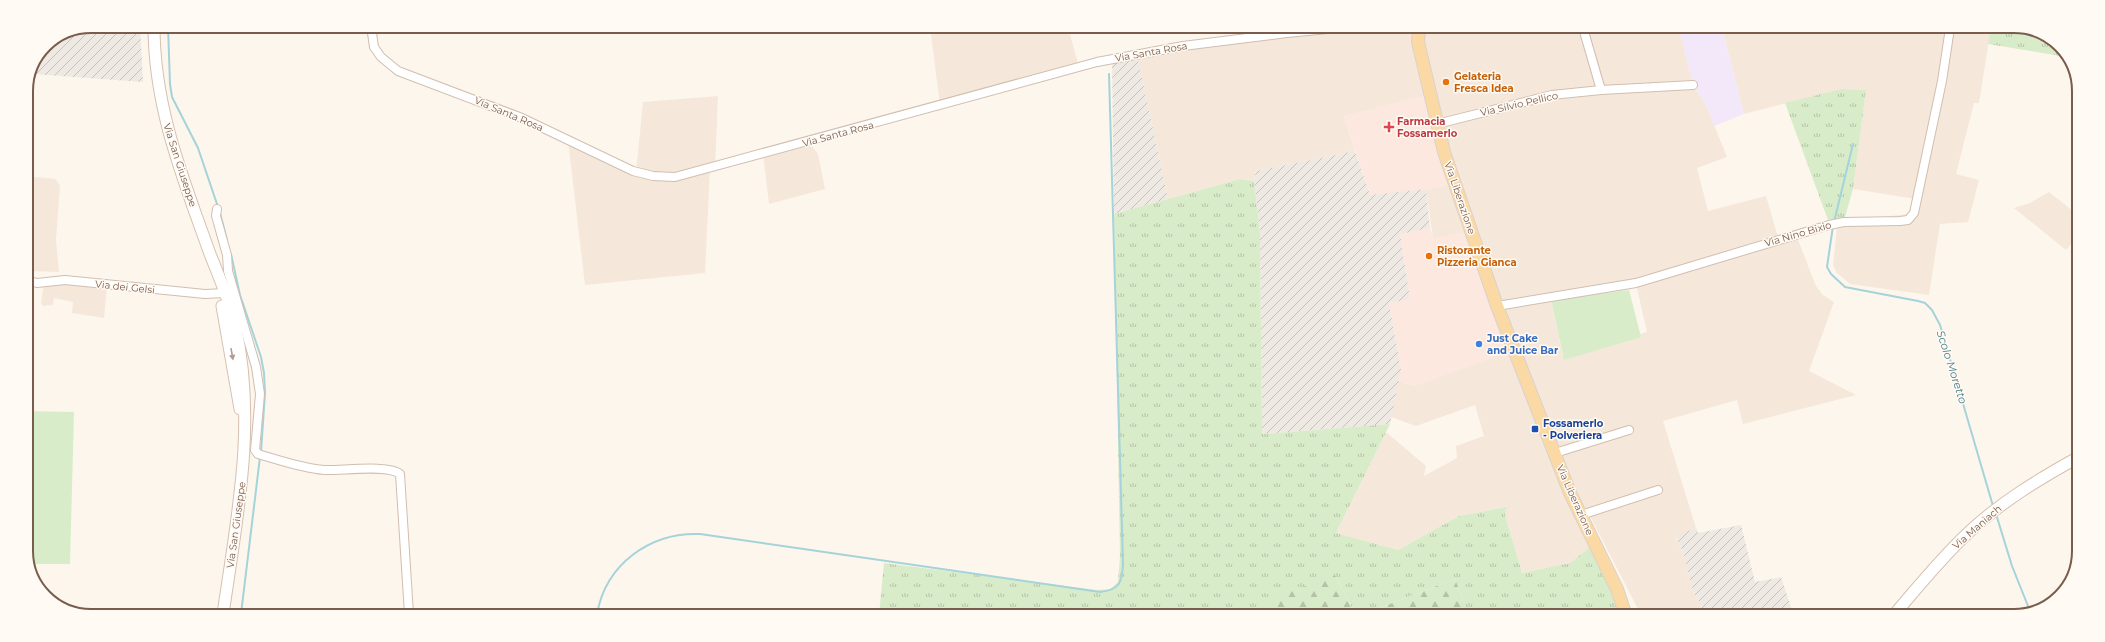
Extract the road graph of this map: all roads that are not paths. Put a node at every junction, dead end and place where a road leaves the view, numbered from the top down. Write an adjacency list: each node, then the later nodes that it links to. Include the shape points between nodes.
1 (154, 33): 14 (street, Via San Giuseppe, via 156,71 165,123)
2 (372, 33): 3 (street, Via Santa Rosa, via 374,47 381,57 398,71 522,118 633,171 653,176 675,177 1096,62 1183,46)
3 (1287, 33)
4 (1414, 33): 8 (main road, Via Liberazione)
5 (1418, 33): 8 (main road, Via Liberazione)
6 (1584, 33): 10 (street)
7 (1949, 33): 15 (street, Via Nino Bixio, via 1941,86 1914,212 1908,220 1828,224 1636,283)
8 (1418, 42): 11 (main road, Via Liberazione)
9 (1693, 85): 10 (street, Via Silvio Pellico)
10 (1601, 90): 11 (street, Via Silvio Pellico, via 1552,95)
11 (1437, 124): 15 (main road, Via Liberazione)
12 (217, 209): 16 (street, via 216,216 228,255 228,271)
13 (33, 282): 14 (street, Via dei Gelsi, via 65,280 205,294)
14 (222, 293): 17 (street, Via San Giuseppe, via 235,324)
15 (1497, 306): 19 (main road, Via Liberazione)
16 (256, 367): 17 (street); 24 (street, via 260,394 255,448 260,455 324,470 365,469 395,471 400,474)
17 (239, 369): 23 (street, Via San Giuseppe, via 246,396 243,484)
18 (1629, 430): 19 (street)
19 (1555, 453): 22 (main road, Via Liberazione)
20 (2072, 461): 26 (street, Via Maniach, via 1988,516 1942,559)
21 (1658, 490): 22 (street)
22 (1581, 515): 25 (main road, Via Liberazione)
23 (224, 609)
24 (409, 609)
25 (1624, 609)
26 (1899, 609)

